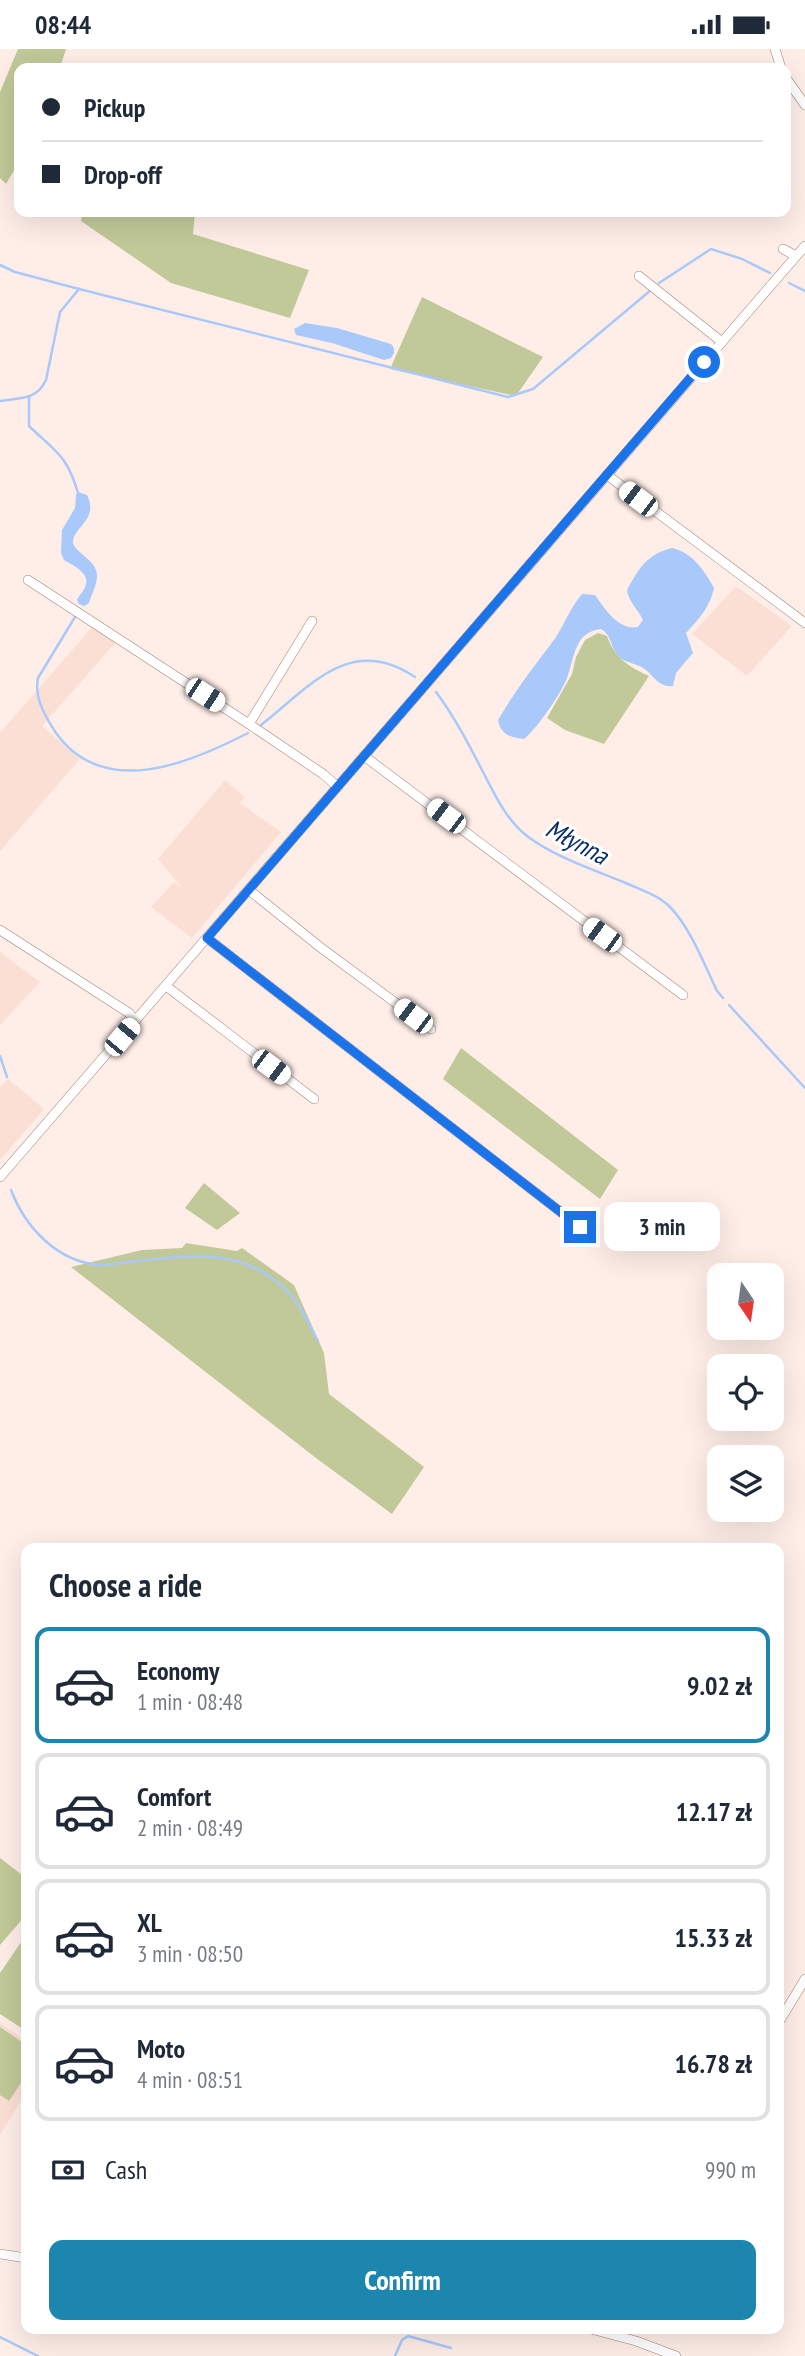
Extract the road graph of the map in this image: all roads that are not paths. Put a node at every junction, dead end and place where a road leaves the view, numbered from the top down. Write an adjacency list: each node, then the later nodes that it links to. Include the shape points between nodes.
1 (791, 85): 2 (street)
2 (805, 105)
3 (805, 246): 5 (street)
4 (783, 249): 5 (street)
5 (796, 256): 7 (street)
6 (639, 276): 7 (street)
7 (722, 342): 8 (street)
8 (607, 475): 11 (street); 13 (street)
9 (28, 580): 12 (street)
10 (312, 621): 12 (street)
11 (805, 623)
12 (249, 724): 14 (street)
13 (364, 756): 14 (street); 19 (street)
14 (338, 787): 15 (street)
15 (249, 890): 17 (street); 21 (street)
16 (0, 930): 20 (street, via 130,1013)
17 (207, 938): 18 (street); 24 (street)
18 (166, 986): 20 (street); 22 (street)
19 (683, 995)
20 (135, 1021): 23 (street)
21 (431, 1029)
22 (314, 1099)
23 (0, 1177)
24 (580, 1227)
25 (805, 1979): 26 (street)
26 (784, 2014)
27 (0, 2254): 28 (street)
28 (21, 2257)
29 (609, 2334): 30 (street)
30 (676, 2356)

